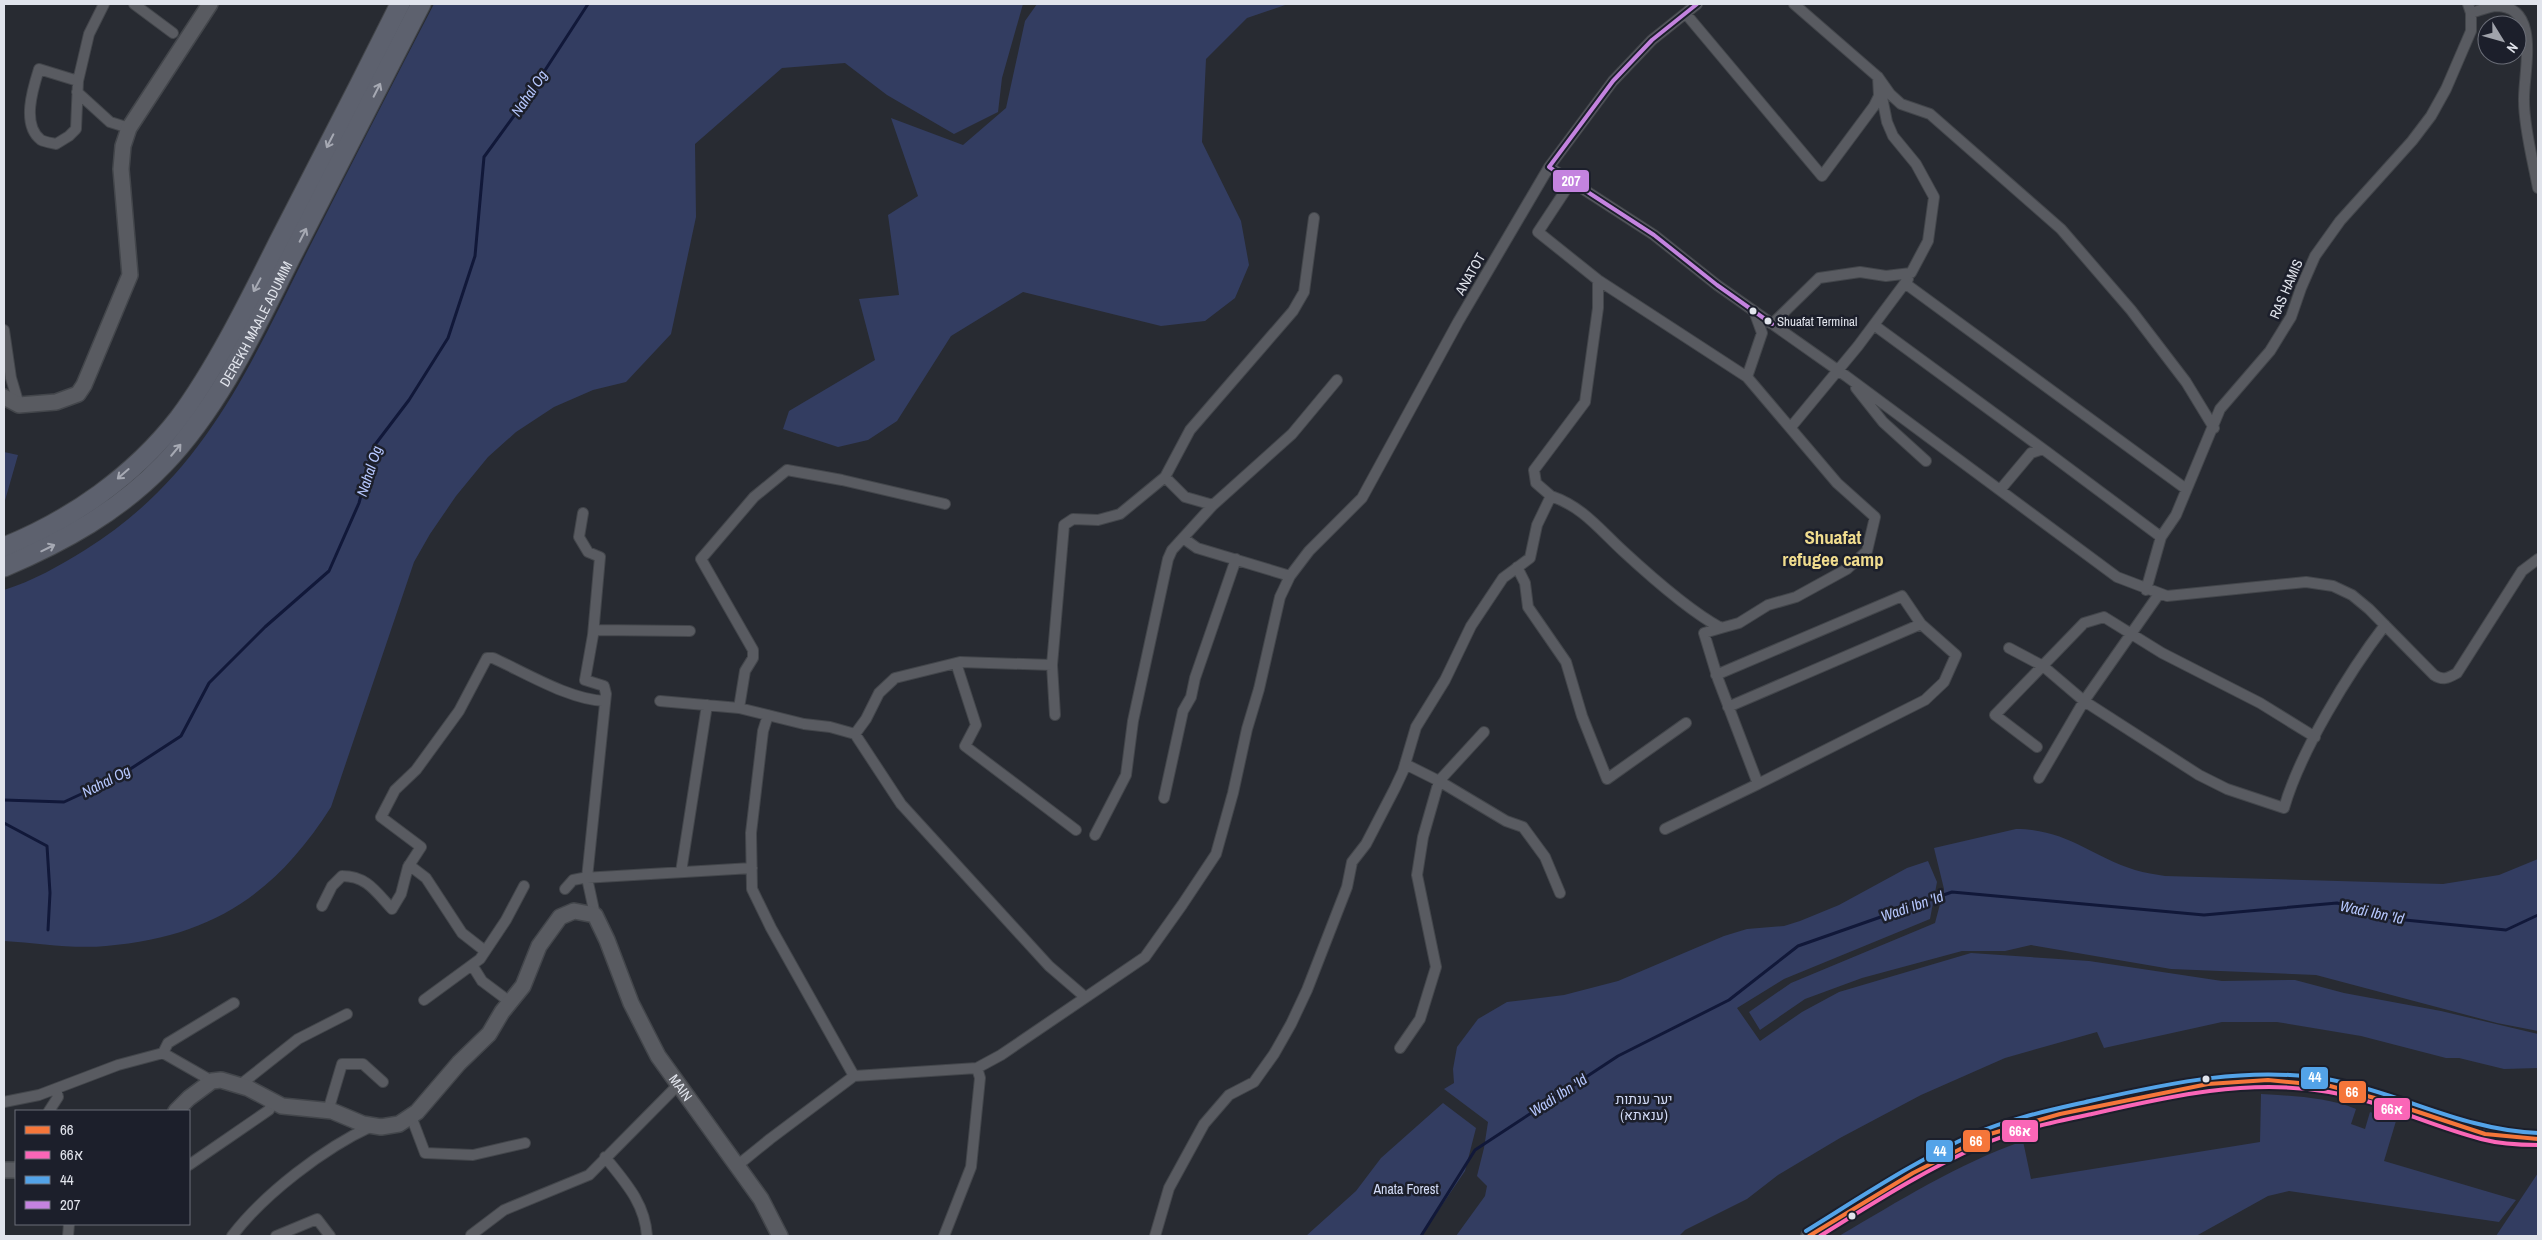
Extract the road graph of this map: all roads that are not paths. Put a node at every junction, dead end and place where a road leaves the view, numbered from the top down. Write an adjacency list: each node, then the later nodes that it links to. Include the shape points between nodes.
1 (104, 4): 12 (street, via 89,34)
2 (134, 4): 10 (street)
3 (210, 4): 14 (street)
4 (400, 4): 44 (highway, DEREKH MAALE ADUMIM, one-way to 44, via 256,286 200,386 178,418 131,468 91,501)
5 (421, 4): 47 (highway, DEREKH MAALE ADUMIM, one-way to 5, via 50,548 111,511 164,464 206,414 263,314)
6 (1698, 4): 9 (street, ANATOT)
7 (1794, 4): 11 (street)
8 (2469, 9): 17 (street, via 2508,7 2525,25 2528,43 2524,102); 32 (street, RAS HAMIS, via 2471,31 2467,45 2431,116 2340,221 2315,256 2291,317 2270,351 2220,409)
9 (1686, 14): 11 (street, via 1822,176 1874,106 1879,96); 15 (street, ANATOT, via 1652,40 1614,81)
10 (173, 33)
11 (1878, 78): 19 (street, via 1893,136 1916,164 1934,197 1928,241); 32 (street, via 1901,104 1930,114 2061,229 2131,310 2186,382)
12 (78, 81): 13 (street); 13 (street, via 39,69 31,94 31,111 33,130 42,141 56,144 76,129)
13 (77, 92): 14 (street, via 110,122)
14 (129, 128): 30 (street, via 121,169 130,275 118,306 78,394 56,402)
15 (1548, 167): 16 (street); 49 (street, ANATOT, via 1458,322 1362,498 1309,551)
16 (1571, 182): 20 (street, via 1538,232); 22 (street, via 1654,235)
17 (2538, 188)
18 (1314, 218): 35 (street, via 1304,292 1293,311 1190,430)
19 (1911, 273): 21 (street); 23 (street, via 1886,276 1860,272 1819,278)
20 (1598, 280): 27 (street); 38 (street, via 1598,308 1584,402 1534,470 1536,482)
21 (1906, 284): 24 (street); 36 (street)
22 (1754, 311): 23 (street); 27 (street, via 1762,333)
23 (1772, 324): 26 (street)
24 (1874, 325): 26 (street); 33 (street)
25 (4, 330): 30 (street, via 11,378)
26 (1842, 373): 31 (street); 34 (street, via 1883,422); 37 (street)
27 (1747, 377): 31 (street)
28 (1337, 380): 40 (street, via 1292,434)
29 (4, 397): 30 (street)
30 (19, 405)
31 (1791, 427): 54 (street, via 1837,484 1875,517 1867,551 1847,569 1815,587 1796,597 1768,605 1739,623)
32 (2214, 428): 36 (street, RAS HAMIS)
33 (2043, 449): 37 (street, via 2032,453); 42 (street)
34 (1926, 461)
35 (1165, 477): 40 (street, via 1185,497); 60 (street, via 1120,514 1098,520 1073,520 1064,525)
36 (2186, 489): 42 (street, RAS HAMIS, via 2176,515)
37 (2000, 490): 50 (street, via 2116,577)
38 (1551, 496): 48 (street, via 1537,526 1530,558); 54 (street, via 1566,501 1596,523 1623,551 1705,620)
39 (945, 504): 68 (street, via 787,470 754,497 701,559 753,650)
40 (1213, 505): 43 (street)
41 (583, 513): 55 (street, via 579,537 588,552 600,557)
42 (2161, 537): 50 (street, RAS HAMIS)
43 (1183, 538): 45 (street, via 1197,548); 83 (street, via 1168,559 1133,720 1126,775)
44 (4, 547)
45 (1236, 559): 49 (street); 80 (street, via 1194,678 1191,697 1183,711)
46 (2538, 559): 53 (street, via 2522,570 2457,673 2448,678 2434,676)
47 (4, 567)
48 (1517, 567): 71 (street, via 1525,582 1528,607 1566,662 1582,716 1607,779); 76 (street, via 1503,578 1471,626 1445,680 1416,727)
49 (1290, 576): 95 (street, ANATOT, via 1280,597 1216,854 1145,956)
50 (2146, 590): 51 (street)
51 (2159, 594): 53 (street, via 2213,593 2306,582 2333,586 2352,595); 57 (street)
52 (1921, 624): 62 (street, via 1902,596); 67 (street); 79 (street, via 1956,655 1944,682 1925,700)
53 (2385, 625): 74 (street)
54 (1721, 628): 62 (street, via 1704,633)
55 (594, 630): 56 (street); 64 (street, via 585,680 604,686)
56 (690, 631)
57 (2129, 634): 61 (street, via 2104,617 2084,623); 65 (street); 74 (street, via 2260,703)
58 (2009, 648): 61 (street)
59 (956, 663): 60 (street); 73 (street, via 895,678 879,693); 82 (street, via 976,725 965,746)
60 (1052, 665): 70 (street)
61 (2043, 666): 65 (street); 75 (street, via 1995,715)
62 (1716, 675): 67 (street)
63 (660, 700): 66 (street)
64 (605, 701): 84 (street, via 571,693 487,658 459,711 416,770 395,790 381,817 421,847); 87 (street)
65 (2084, 701): 74 (street, via 2199,775 2227,789 2284,808); 77 (street)
66 (708, 705): 68 (street); 86 (street)
67 (1728, 707): 79 (street)
68 (739, 708): 69 (street)
69 (768, 715): 73 (street); 85 (street, via 763,731 751,833)
70 (1055, 715)
71 (1686, 723)
72 (1484, 732): 78 (street)
73 (855, 734): 95 (street, via 901,804 1049,966)
74 (2315, 737)
75 (2036, 747)
76 (1405, 764): 78 (street); 128 (street, via 1370,836 1352,862 1347,887 1291,1024 1254,1082 1229,1095 1204,1124 1169,1188)
77 (2039, 778)
78 (1439, 781): 90 (street, via 1506,821 1523,827 1545,856); 100 (street, via 1423,836 1417,875 1436,967 1420,1019)
79 (1758, 784): 81 (street)
80 (1164, 798)
81 (1664, 829)
82 (1076, 830)
83 (1095, 835)
84 (409, 865): 91 (street, via 401,894 392,909 372,887 356,876 342,876 332,886); 93 (street, via 426,878 462,933)
85 (752, 868): 86 (street); 103 (street, via 752,889)
86 (681, 872): 87 (street)
87 (587, 878): 89 (street, via 573,880); 92 (street)
88 (524, 886): 93 (street)
89 (565, 889)
90 (1560, 893)
91 (322, 906)
92 (598, 921): 97 (street, via 574,911 560,917 539,946 523,986); 106 (street, MAIN, via 644,1030)
93 (486, 951): 94 (street)
94 (472, 965): 96 (street); 97 (street, via 482,981)
95 (1085, 997): 102 (street, ANATOT)
96 (424, 1000)
97 (510, 1002): 114 (street, via 481,1043)
98 (234, 1003): 101 (street, via 168,1044)
99 (347, 1014): 107 (street, via 298,1039)
100 (1400, 1048)
101 (164, 1053): 104 (street); 108 (street, via 118,1065)
102 (977, 1068): 103 (street); 127 (street, via 980,1078 972,1167)
103 (854, 1076): 120 (street)
104 (212, 1081): 107 (street); 112 (street)
105 (383, 1082): 113 (street, via 363,1064 342,1064)
106 (679, 1084): 118 (street); 120 (street, MAIN)
107 (240, 1085): 110 (street)
108 (56, 1090): 109 (street); 111 (street, via 58,1098)
109 (4, 1102)
110 (272, 1102): 113 (street, via 294,1109); 119 (street, via 269,1110)
111 (49, 1110)
112 (177, 1110)
113 (328, 1111): 115 (street)
114 (411, 1116): 115 (street, via 399,1124 381,1128); 117 (street, via 425,1152 473,1155)
115 (373, 1126): 121 (street, via 315,1160 265,1202)
116 (2538, 1139): 129 (street, via 2490,1136 2370,1095 2335,1087 2272,1080 2220,1081 2134,1097 2004,1129 1951,1152)
117 (525, 1143)
118 (606, 1157): 124 (street, via 589,1175 504,1210); 125 (street, via 637,1198 644,1214)
119 (190, 1163)
120 (738, 1165): 126 (street, MAIN, via 762,1199)
121 (232, 1236)
122 (276, 1236): 123 (street, via 317,1219)
123 (330, 1236)
124 (471, 1236)
125 (647, 1236)
126 (780, 1236)
127 (944, 1236)
128 (1155, 1236)
129 (1809, 1236)

